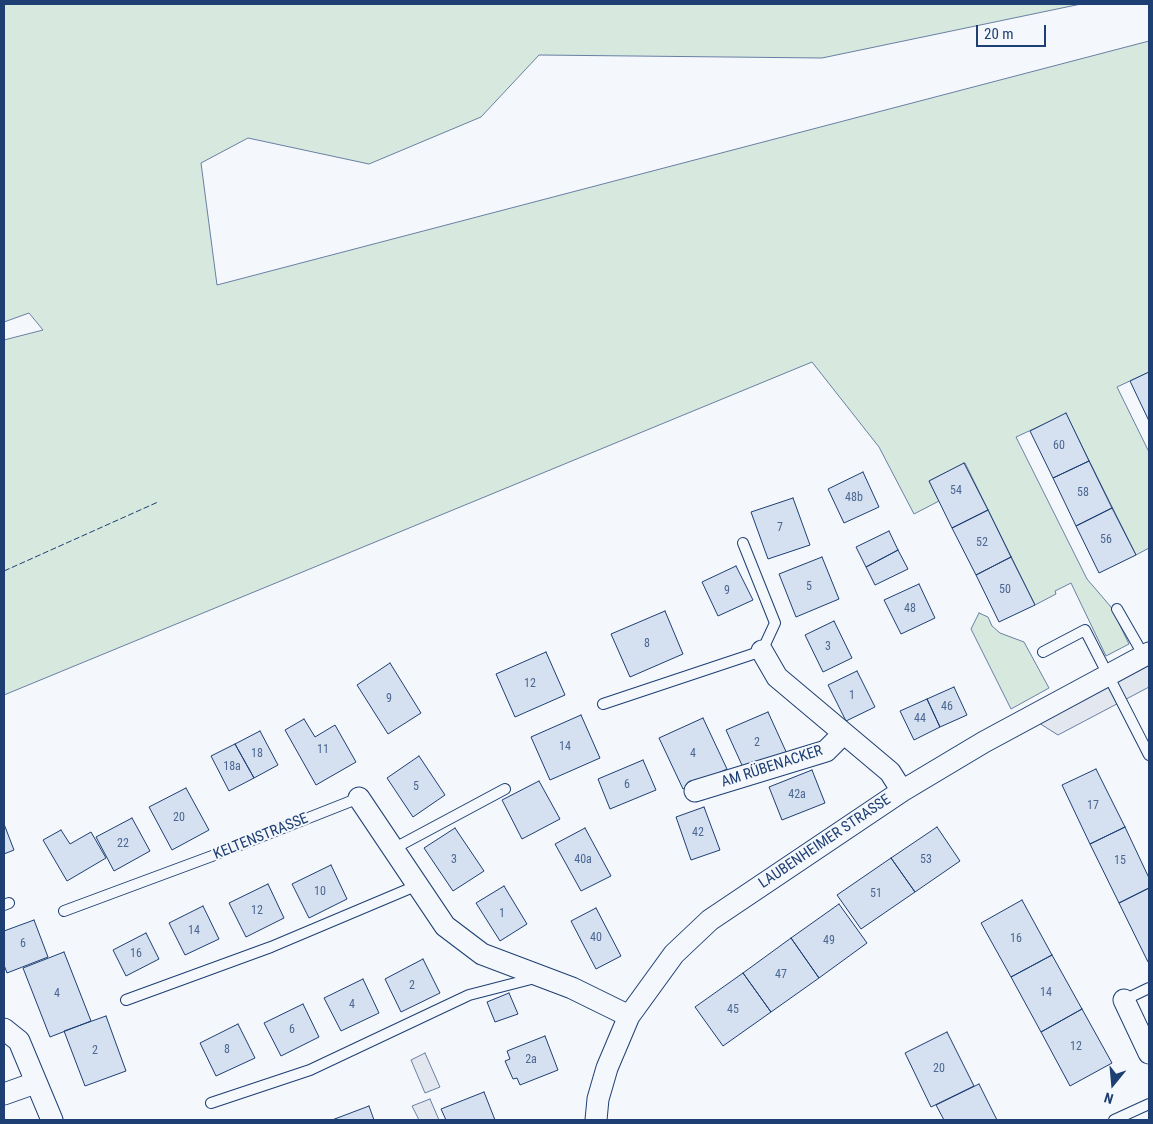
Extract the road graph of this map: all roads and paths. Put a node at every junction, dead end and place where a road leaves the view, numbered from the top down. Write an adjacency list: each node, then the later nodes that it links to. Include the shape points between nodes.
1 (743, 543): 3 (lane, via 775,622)
2 (1118, 609): 5 (lane)
3 (762, 651): 7 (lane); 8 (street, AM RÜBENACKER, via 777,677)
4 (1043, 652): 6 (lane, via 1086,630)
5 (1147, 655): 6 (street, LAUBENHEIMER STRASSE)
6 (1109, 675): 9 (lane); 12 (street, LAUBENHEIMER STRASSE, via 984,742)
7 (603, 704)
8 (843, 734): 11 (street, AM RÜBENACKER, via 826,751); 12 (street, AM RÜBENACKER, via 890,772)
9 (1149, 755)
10 (505, 789): 14 (lane)
11 (695, 791)
12 (902, 791): 21 (street, LAUBENHEIMER STRASSE, via 710,920 674,954)
13 (359, 798): 14 (street, KELTENSTRASSE); 16 (lane, KELTENSTRASSE)
14 (394, 849): 15 (street, KELTENSTRASSE)
15 (418, 885): 17 (street, KELTENSTRASSE, via 445,926 482,954); 19 (lane, via 271,947)
16 (64, 911)
17 (540, 976): 21 (street, KELTENSTRASSE); 26 (lane, via 469,995 310,1070)
18 (1149, 988): 20 (lane)
19 (126, 1000)
20 (1124, 1000): 23 (street)
21 (628, 1016): 29 (street, LAUBENHEIMER STRASSE, via 607,1068)
22 (4, 1029): 24 (street, via 19,1041)
23 (1149, 1054)
24 (35, 1084): 25 (street); 28 (street)
25 (4, 1094)
26 (211, 1103)
27 (1149, 1104): 30 (lane)
28 (52, 1120)
29 (596, 1120)
30 (1114, 1120)

